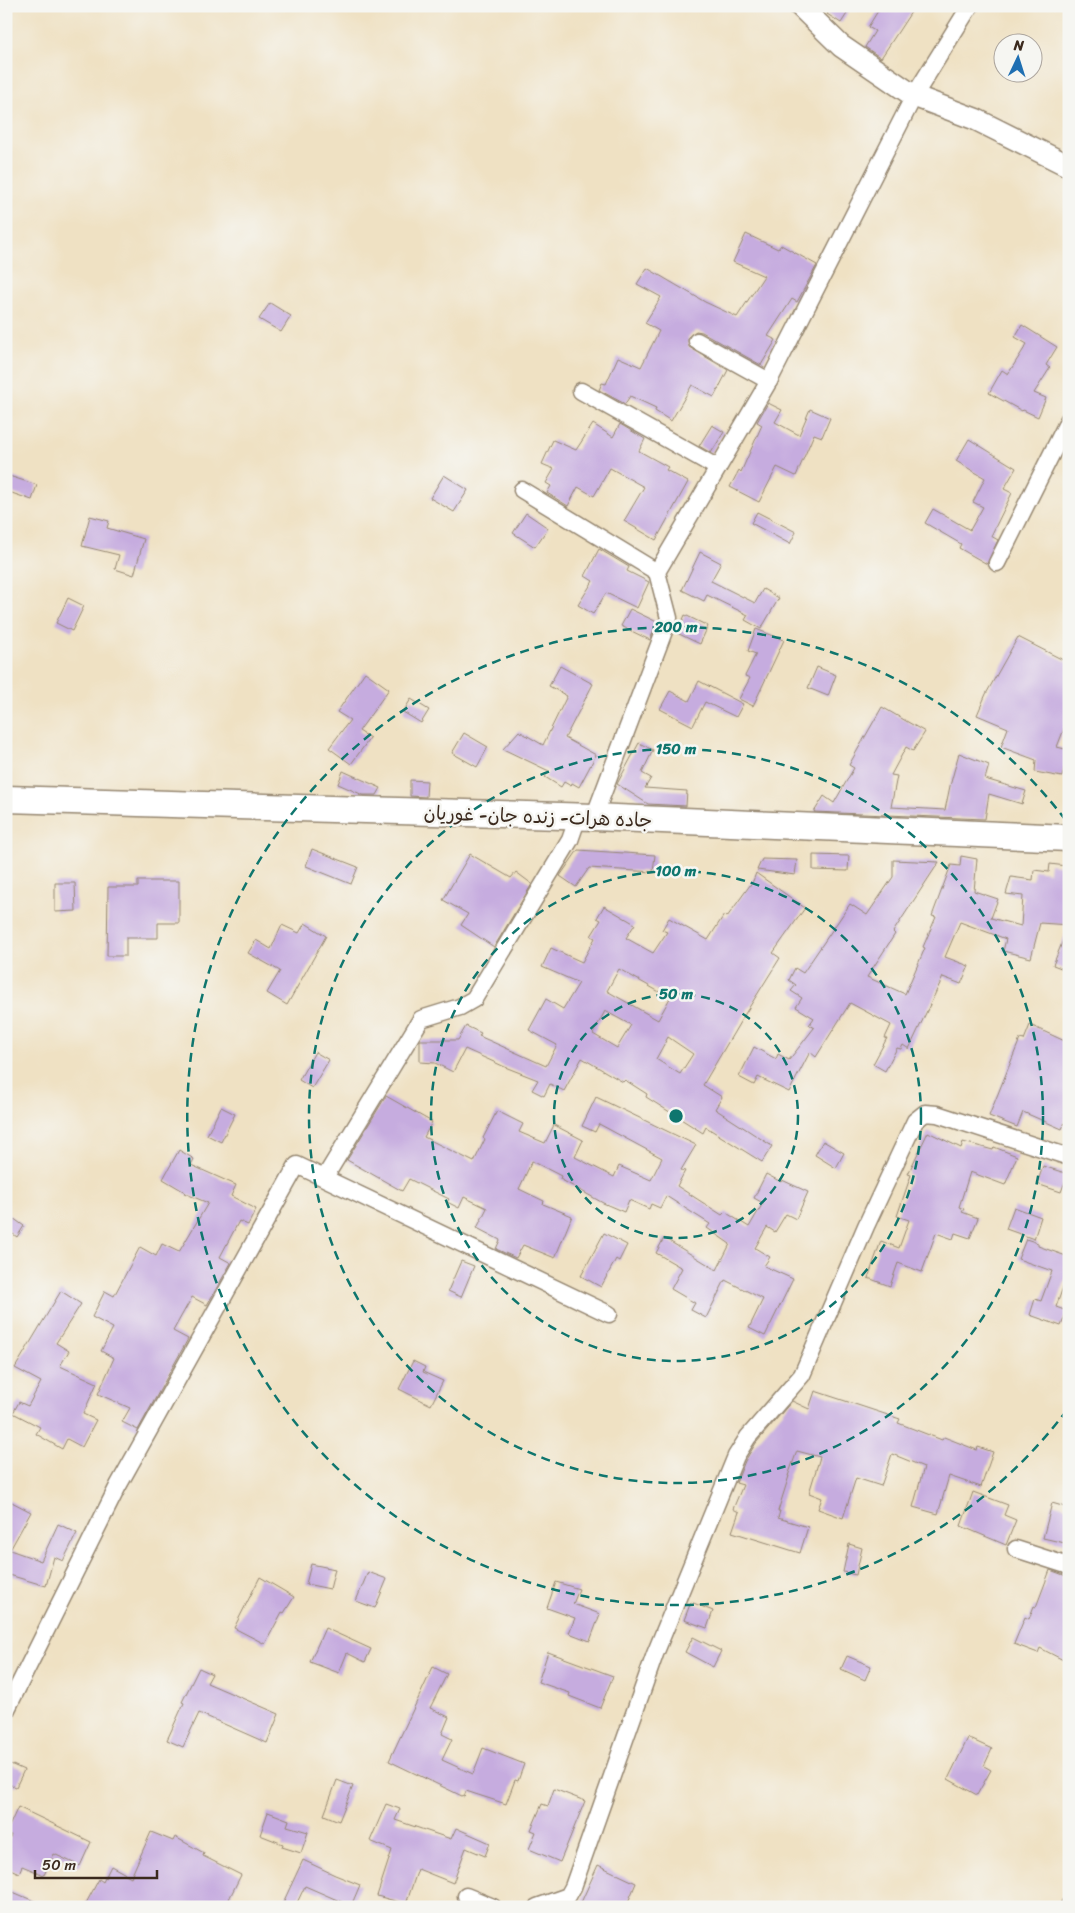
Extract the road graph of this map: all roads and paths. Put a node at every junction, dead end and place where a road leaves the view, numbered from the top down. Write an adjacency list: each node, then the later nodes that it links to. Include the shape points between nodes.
1 (800, 6): 3 (street, via 841,46)
2 (970, 6): 3 (street)
3 (914, 96): 4 (street, via 975,119); 6 (street)
4 (1069, 166)
5 (696, 341): 6 (street)
6 (769, 381): 9 (street)
7 (581, 391): 9 (street)
8 (1069, 419): 11 (street)
9 (718, 468): 12 (street)
10 (522, 490): 12 (street)
11 (997, 563)
12 (657, 572): 14 (street, via 670,618)
13 (6, 799): 14 (main road, جاده هرات- زنده جان- غوریان)
14 (586, 817): 15 (main road, جاده هرات- زنده جان- غوریان); 17 (street, via 474,999 460,1007 421,1019)
15 (1069, 838)
16 (1069, 1157): 24 (street, via 937,1114 925,1113 915,1121 802,1375 748,1437 736,1456 656,1654 573,1887 568,1896)
17 (325, 1178): 18 (street); 21 (street, via 297,1165 118,1486)
18 (609, 1314)
19 (1016, 1549): 20 (street)
20 (1069, 1566)
21 (6, 1711)
22 (466, 1896): 23 (street)
23 (493, 1907)
24 (537, 1907)

